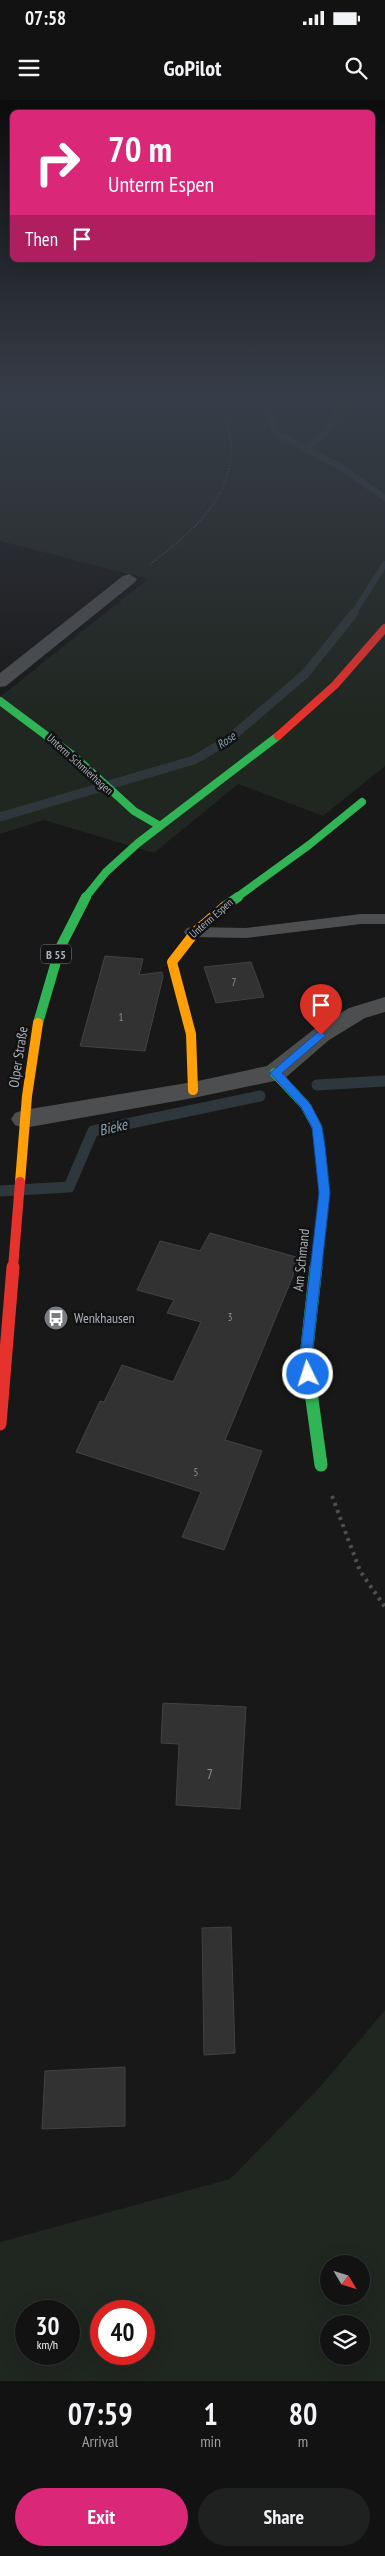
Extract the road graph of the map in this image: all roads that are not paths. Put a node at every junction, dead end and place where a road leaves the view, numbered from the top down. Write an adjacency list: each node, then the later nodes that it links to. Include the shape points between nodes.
1 (129, 580): 3 (street)
2 (385, 628): 6 (main road, B 55, via 329,692 288,729)
3 (0, 682)
4 (0, 701): 6 (main road, Unterm Schmierhagen, via 75,757 134,812)
5 (362, 802): 8 (main road, Unterm Espen)
6 (160, 826): 12 (main road, Olper Straße / B 55, via 106,872 74,912 54,958 41,1008)
7 (385, 919): 8 (lane, via 246,933)
8 (193, 932): 11 (main road, Unterm Espen, via 172,962 191,1034)
9 (385, 1004): 10 (street, via 357,1013 321,1035)
10 (276, 1073): 11 (street); 14 (main road, Am Schmand, via 306,1105 317,1127 320,1146 324,1193 306,1356)
11 (192, 1090): 12 (street)
12 (24, 1120): 13 (main road, Olper Straße / B 55)
13 (0, 1424)
14 (321, 1465)

